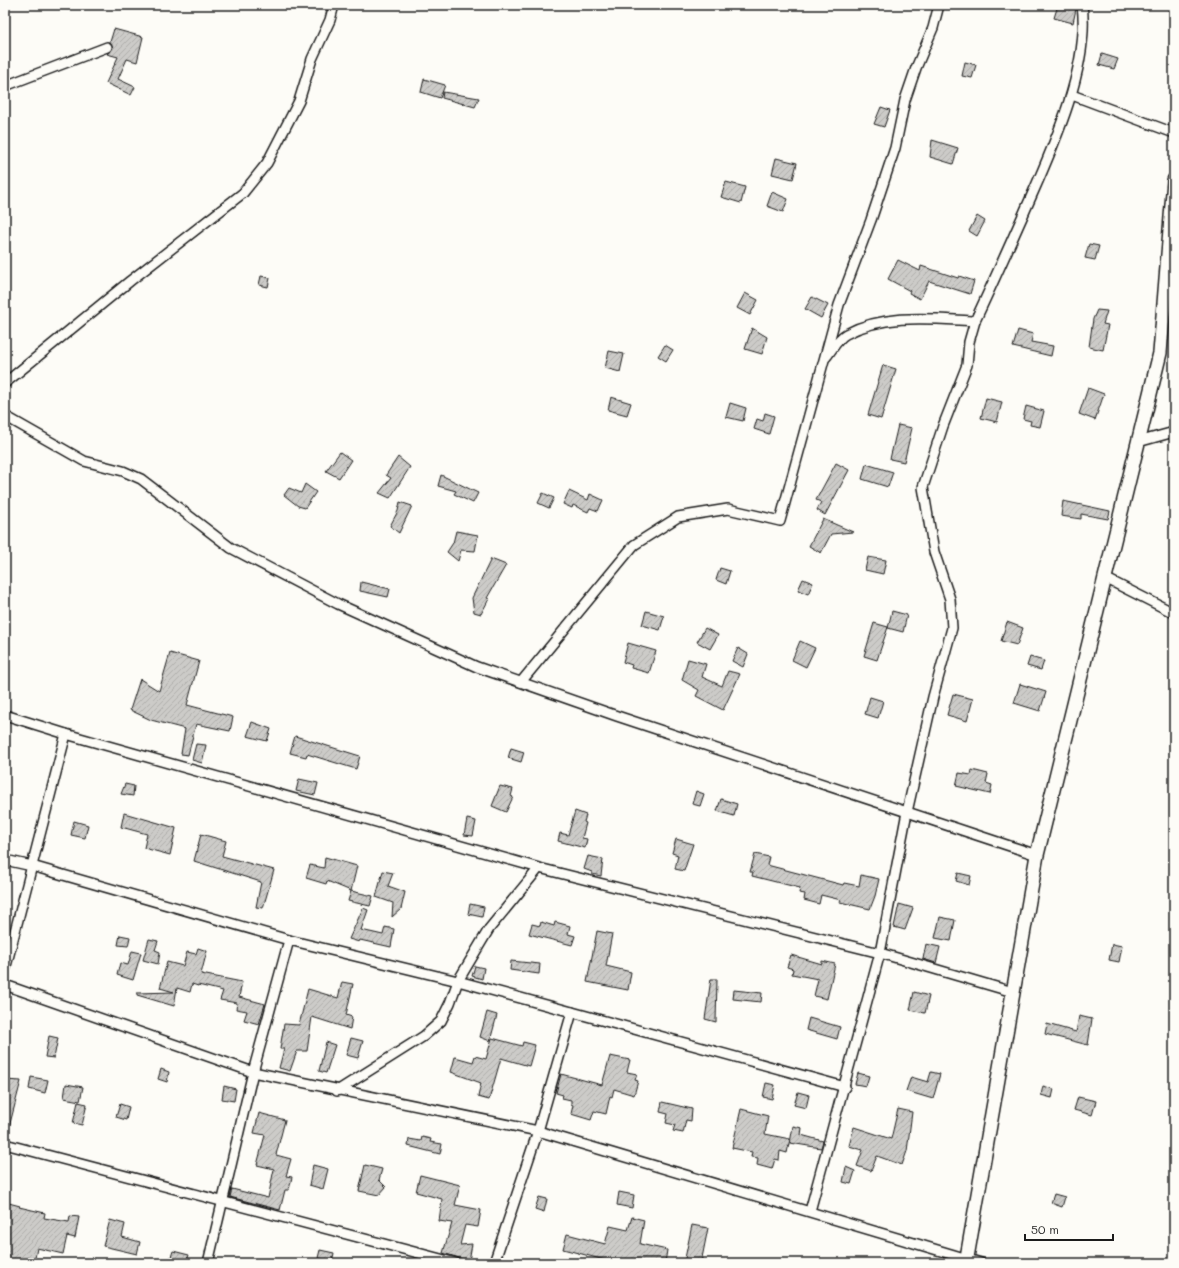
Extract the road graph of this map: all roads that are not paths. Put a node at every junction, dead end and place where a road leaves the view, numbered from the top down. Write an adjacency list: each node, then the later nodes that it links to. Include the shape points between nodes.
1 (334, 5): 10 (street, via 312,59 299,101 267,163 243,193)
2 (939, 5): 11 (street, via 933,28 904,100 895,148 841,299)
3 (1082, 5): 6 (street, via 1080,60)
4 (107, 48): 5 (street)
5 (5, 86)
6 (1072, 95): 7 (street); 9 (street, via 1042,172)
7 (1174, 133)
8 (1174, 180): 14 (street, via 1160,353)
9 (975, 321): 11 (street, via 912,317 876,323 844,335 824,359); 20 (street, via 969,342 967,365 943,426 924,487 934,552 950,598 952,628 933,697)
10 (5, 383)
11 (812, 403): 17 (street, via 780,521 728,509 678,516 634,545)
12 (5, 416): 17 (street, via 84,460 141,479 231,548 338,604 477,667)
13 (1174, 432): 14 (street)
14 (1138, 442): 15 (street)
15 (1105, 578): 16 (street); 21 (street)
16 (1174, 613)
17 (521, 682): 20 (street)
18 (5, 715): 19 (street)
19 (66, 734): 23 (street); 24 (street)
20 (907, 812): 21 (street); 26 (street)
21 (1037, 855): 30 (street)
22 (5, 860): 23 (street)
23 (32, 866): 25 (street); 27 (street)
24 (539, 868): 26 (street); 28 (street, via 489,929)
25 (289, 940): 28 (street); 32 (street)
26 (880, 953): 30 (street); 33 (street)
27 (5, 970)
28 (458, 981): 31 (street); 34 (street, via 441,1021 424,1036)
29 (5, 985): 32 (street)
30 (1013, 992): 39 (street)
31 (572, 1012): 33 (street); 35 (street)
32 (253, 1072): 34 (street); 37 (street)
33 (845, 1087): 38 (street)
34 (336, 1091): 35 (street)
35 (538, 1131): 38 (street); 42 (street)
36 (5, 1144): 37 (street)
37 (223, 1202): 40 (street); 41 (street)
38 (810, 1211): 39 (street)
39 (967, 1261): 43 (street)
40 (208, 1263)
41 (456, 1263)
42 (494, 1263)
43 (981, 1263)

